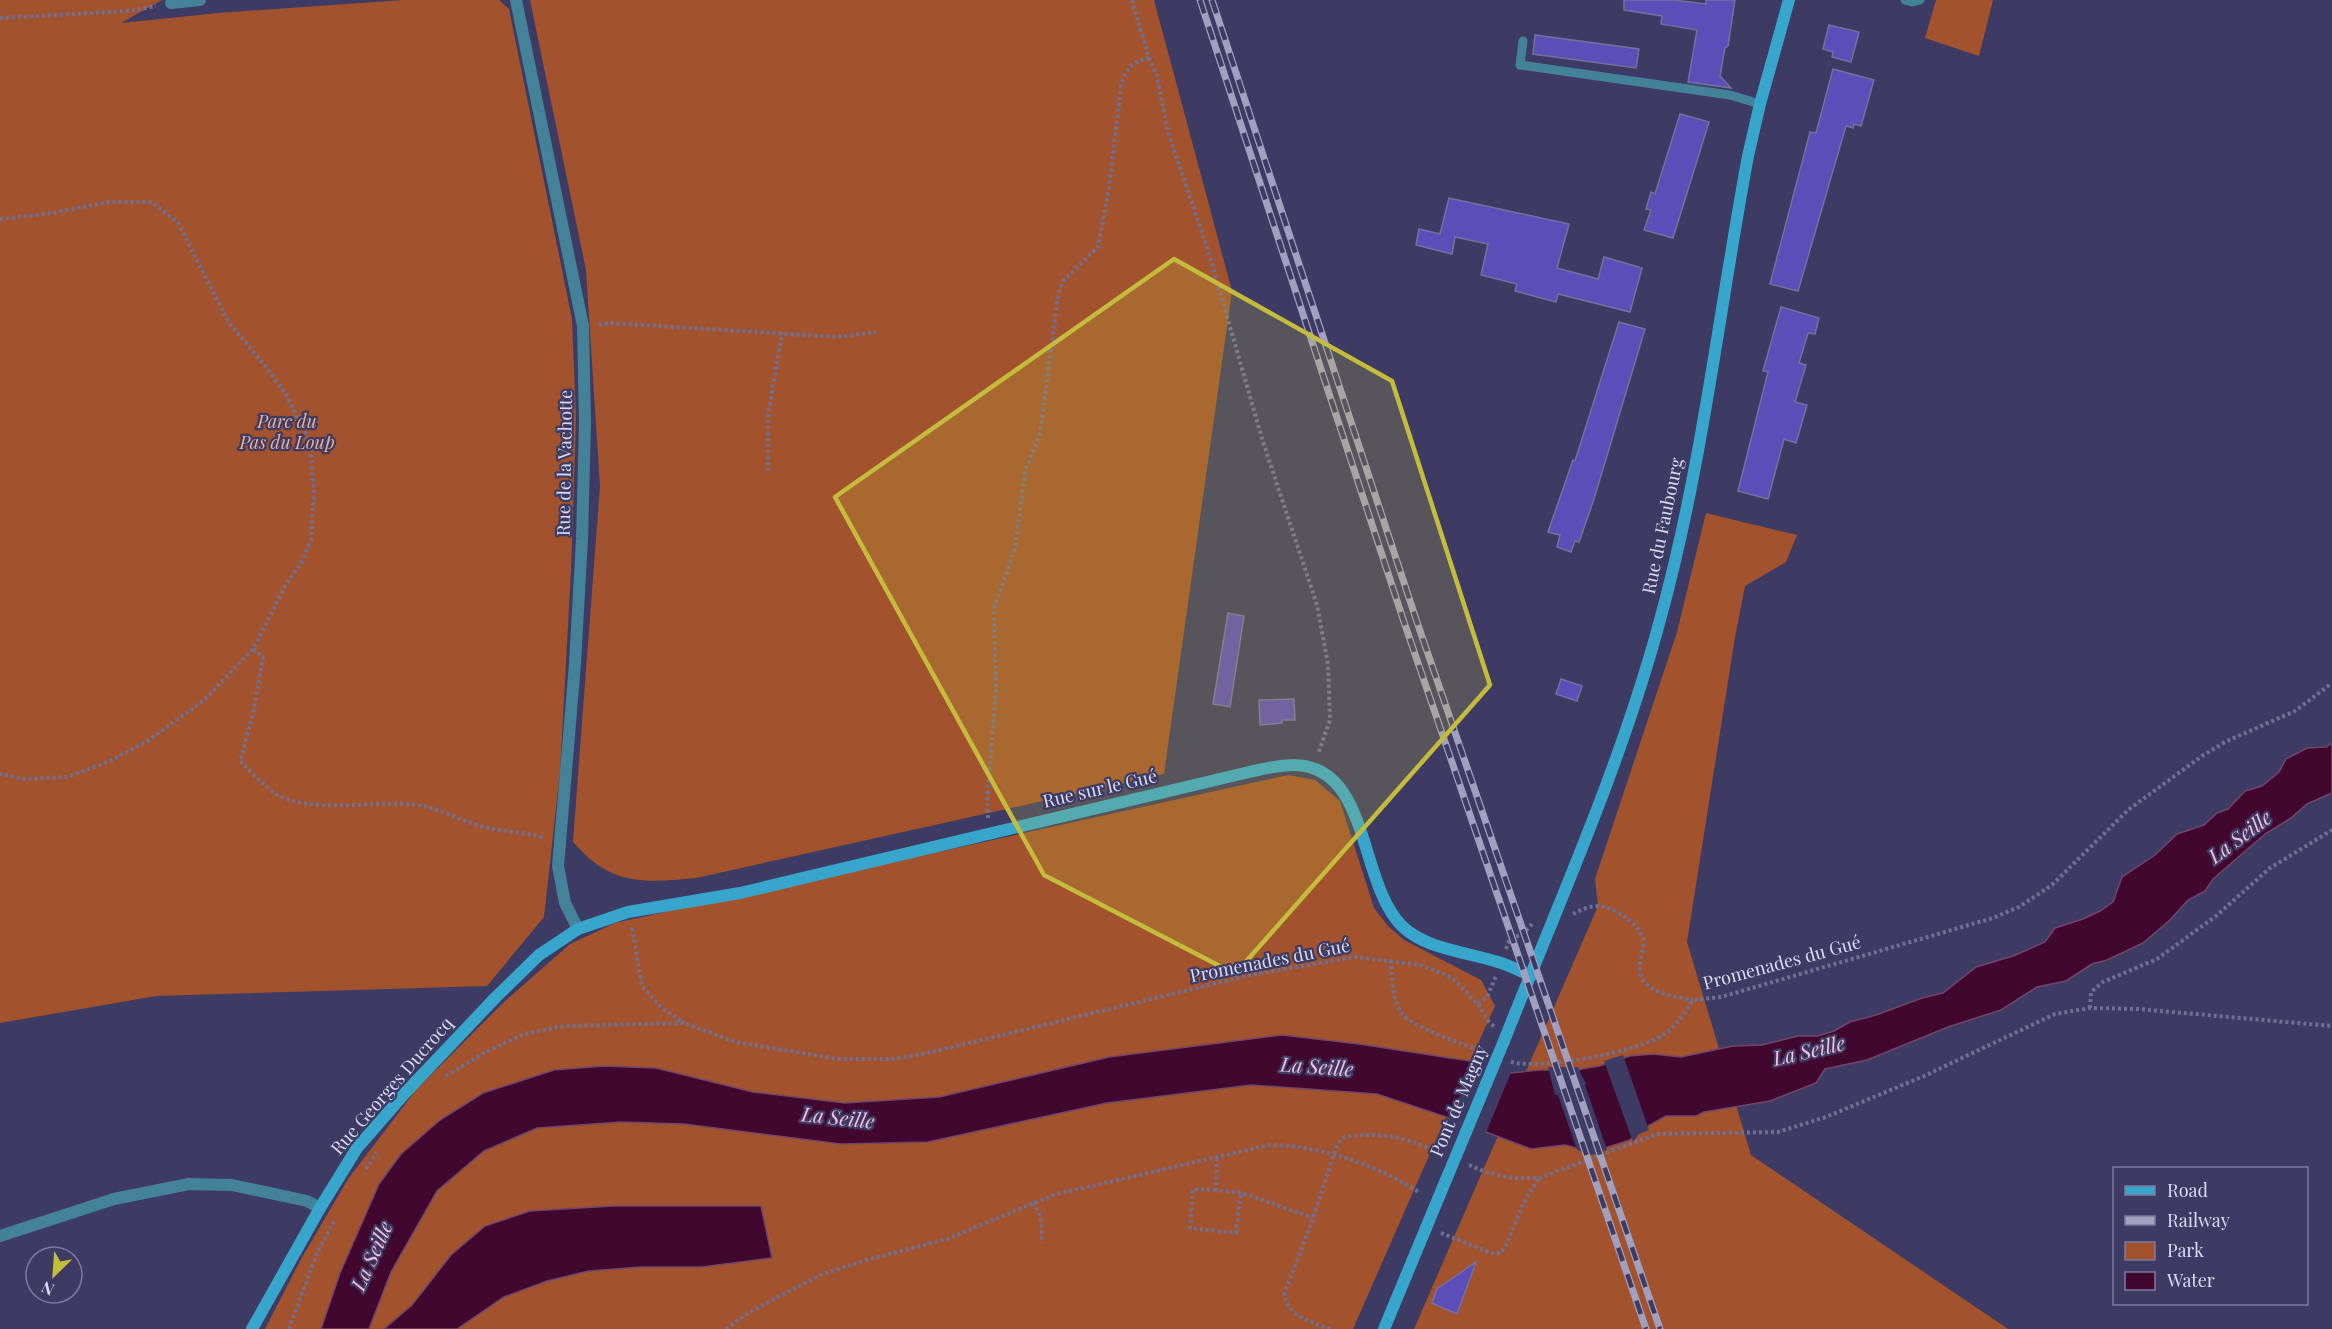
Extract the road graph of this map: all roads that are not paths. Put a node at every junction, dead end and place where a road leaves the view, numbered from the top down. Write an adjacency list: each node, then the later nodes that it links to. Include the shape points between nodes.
1 (200, 0): 6 (street)
2 (516, 0): 9 (street, Rue de la Vachotte, via 583,326 582,539 558,866 561,892)
3 (1789, 0): 8 (street, Rue du Faubourg)
4 (1905, 0): 5 (lane)
5 (1920, 0)
6 (171, 3)
7 (1523, 40): 8 (lane, via 1520,65 1730,95)
8 (1760, 104): 10 (street, Rue du Faubourg, via 1690,495 1660,620 1613,769)
9 (578, 929): 10 (street, Rue sur le Gué, via 628,912 740,893 1268,768 1296,765 1333,780 1348,797 1380,892 1402,926 1434,944); 12 (street, Rue Georges Ducrocq, via 539,955 446,1048 357,1148)
10 (1531, 976): 11 (street, Rue du Faubourg)
11 (1504, 1041): 15 (street, Pont de Magny, bridge)
12 (320, 1208): 13 (street, via 307,1201 232,1185 189,1184 114,1199); 14 (street, Rue Georges Ducrocq)
13 (0, 1236)
14 (252, 1329)
15 (1384, 1329)

